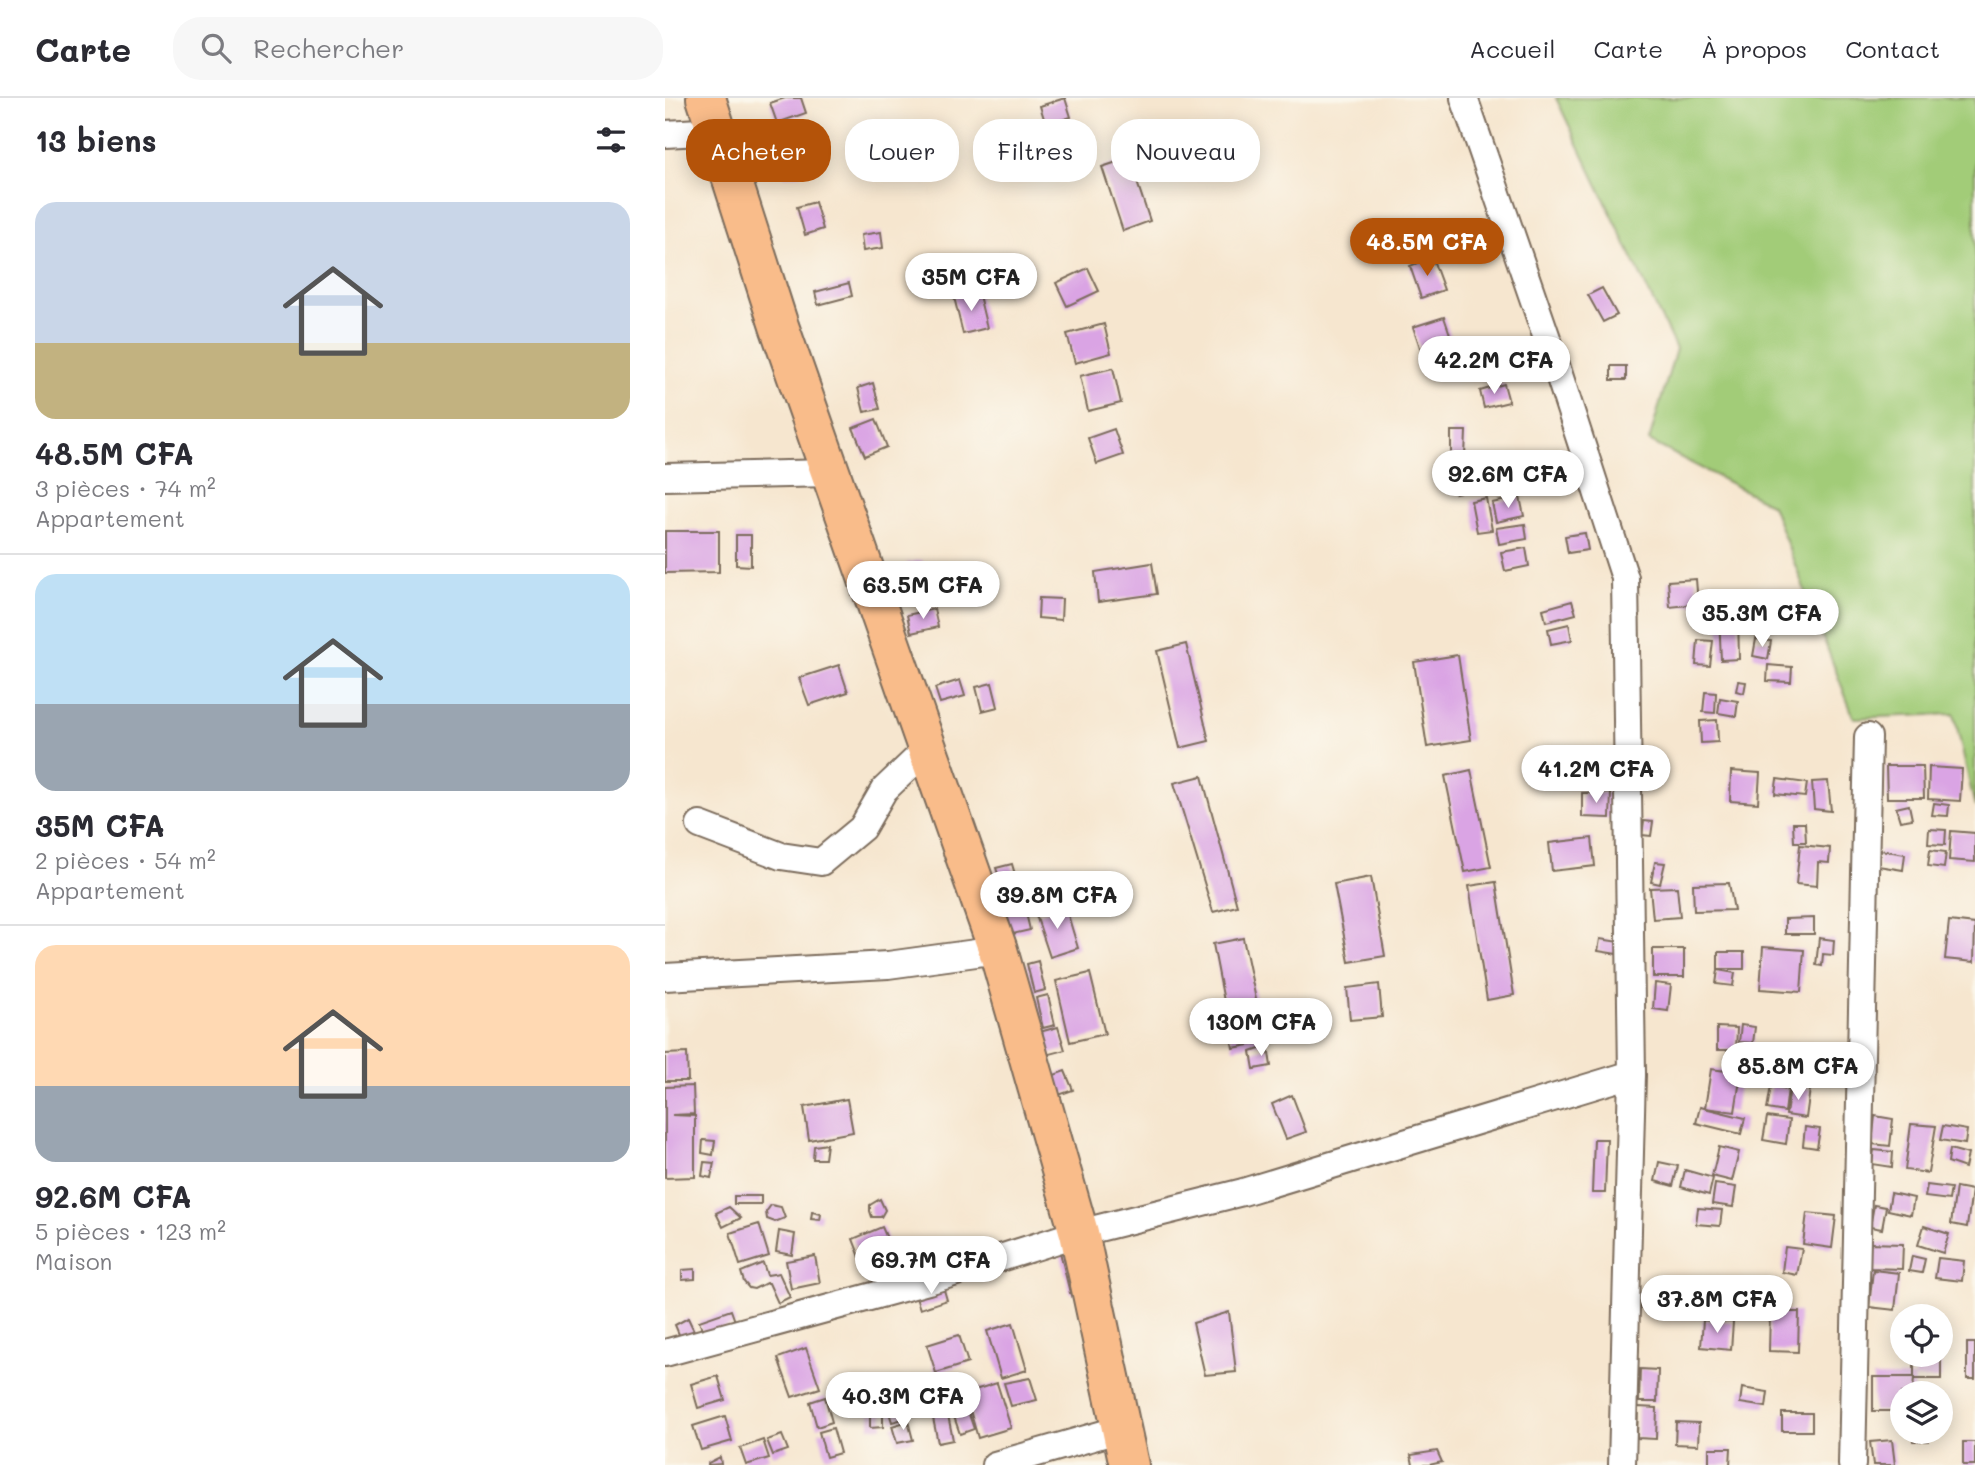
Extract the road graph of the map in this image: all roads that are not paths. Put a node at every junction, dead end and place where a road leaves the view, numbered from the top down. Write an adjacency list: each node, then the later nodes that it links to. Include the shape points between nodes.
1 (1464, 98): 11 (street, via 1625,578)
2 (711, 115): 3 (street); 4 (highway)
3 (665, 134)
4 (831, 473): 5 (street); 7 (highway)
5 (665, 477)
6 (1868, 737): 17 (street)
7 (927, 749): 8 (street, via 884,790 862,828 821,862 781,856); 9 (highway)
8 (700, 825)
9 (998, 950): 10 (street, via 888,965); 12 (highway)
10 (665, 977)
11 (1632, 1074): 12 (street, via 1243,1192); 16 (street)
12 (1079, 1233): 13 (street, via 928,1281); 14 (highway)
13 (665, 1353)
14 (1125, 1447): 15 (street)
15 (995, 1465)
16 (1622, 1465)
17 (1852, 1465)

